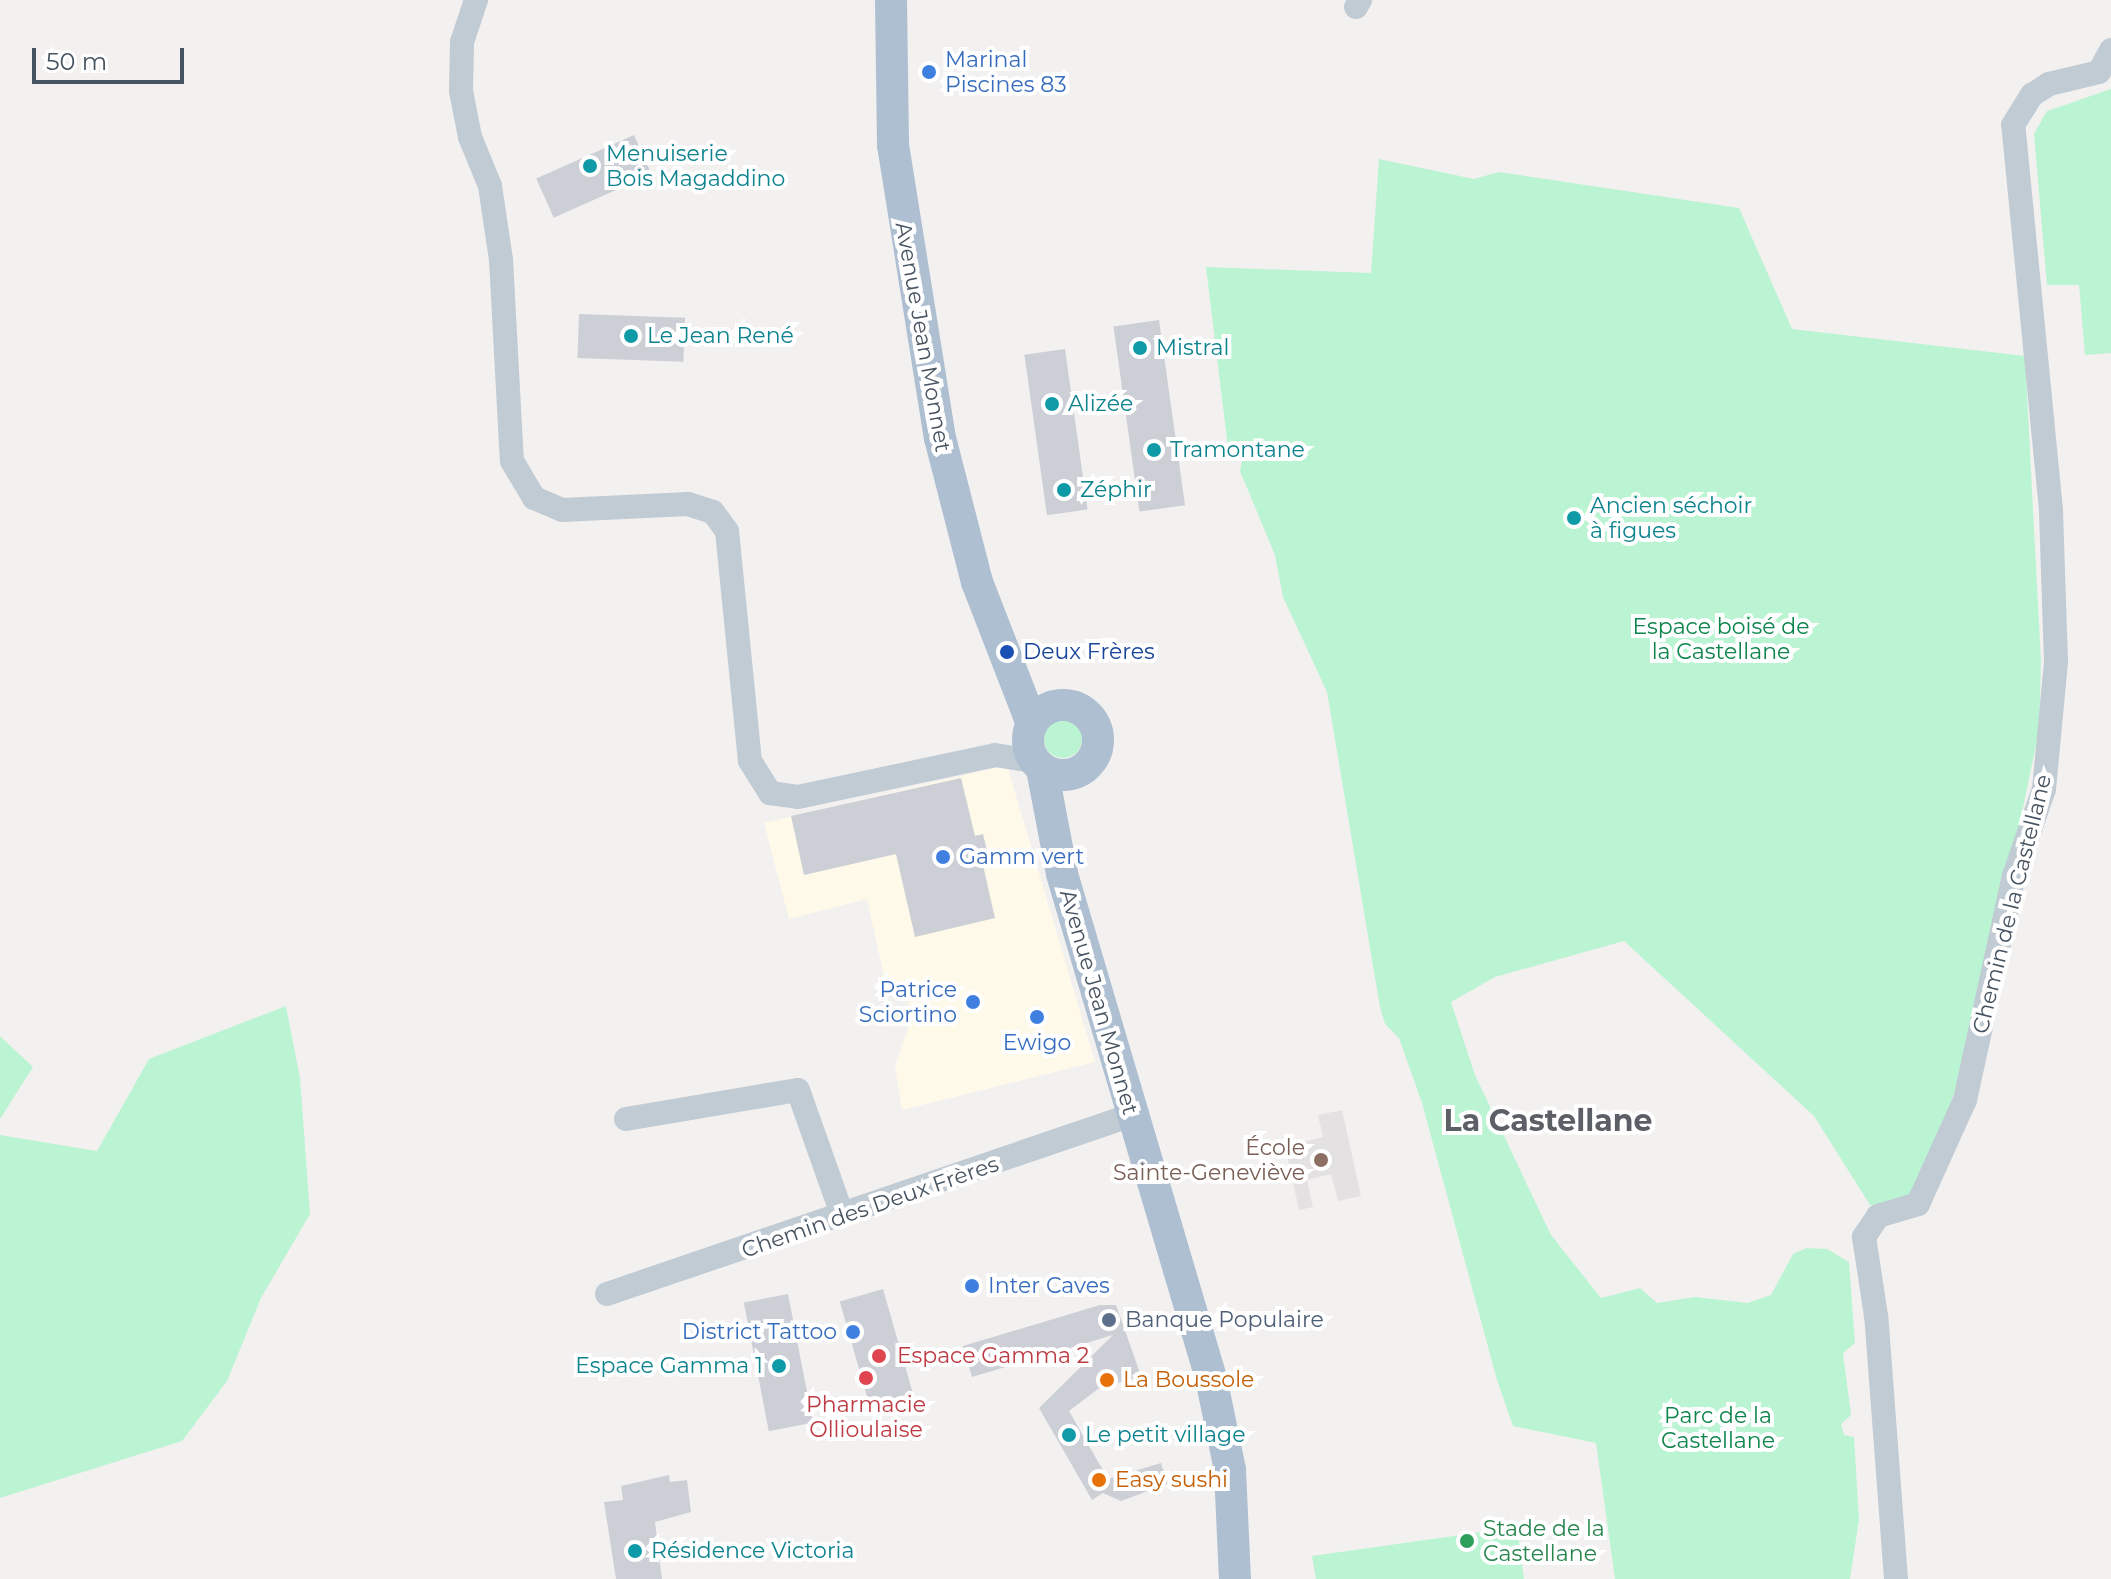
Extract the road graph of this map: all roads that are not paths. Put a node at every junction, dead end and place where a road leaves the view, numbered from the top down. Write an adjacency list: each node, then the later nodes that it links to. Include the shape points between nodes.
1 (476, 0): 7 (street, via 462,42 461,91 470,137 490,186 514,469 534,498 562,510 688,504 713,512 727,531 750,761 770,793 798,797)
2 (891, 0): 4 (main road, Avenue Jean Monnet, via 893,145 927,373 977,582)
3 (2111, 50): 16 (street, Chemin de la Castellane, via 2099,72 2049,84 2032,95 2013,125 2051,510 2056,662 2044,789 2014,876 1965,1100 1918,1204 1878,1216 1864,1237)
4 (1013, 663): 5 (main road, Avenue Jean Monnet); 6 (main road, Avenue Jean Monnet)
5 (1069, 706): 6 (main road, via 1047,709); 9 (main road, via 1089,717 1098,738 1092,760)
6 (1032, 726): 7 (street); 8 (main road)
7 (995, 755): 8 (street)
8 (1038, 765): 9 (main road); 10 (main road, Avenue Jean Monnet)
9 (1075, 774): 10 (main road)
10 (1056, 844): 11 (main road, Avenue Jean Monnet)
11 (1132, 1115): 13 (street, Chemin des Deux Frères); 15 (main road, Avenue Jean Monnet, via 1221,1420)
12 (626, 1119): 13 (street, via 798,1090)
13 (842, 1214): 14 (street, Chemin des Deux Frères)
14 (607, 1294)
15 (1235, 1579)
16 (1896, 1579)

